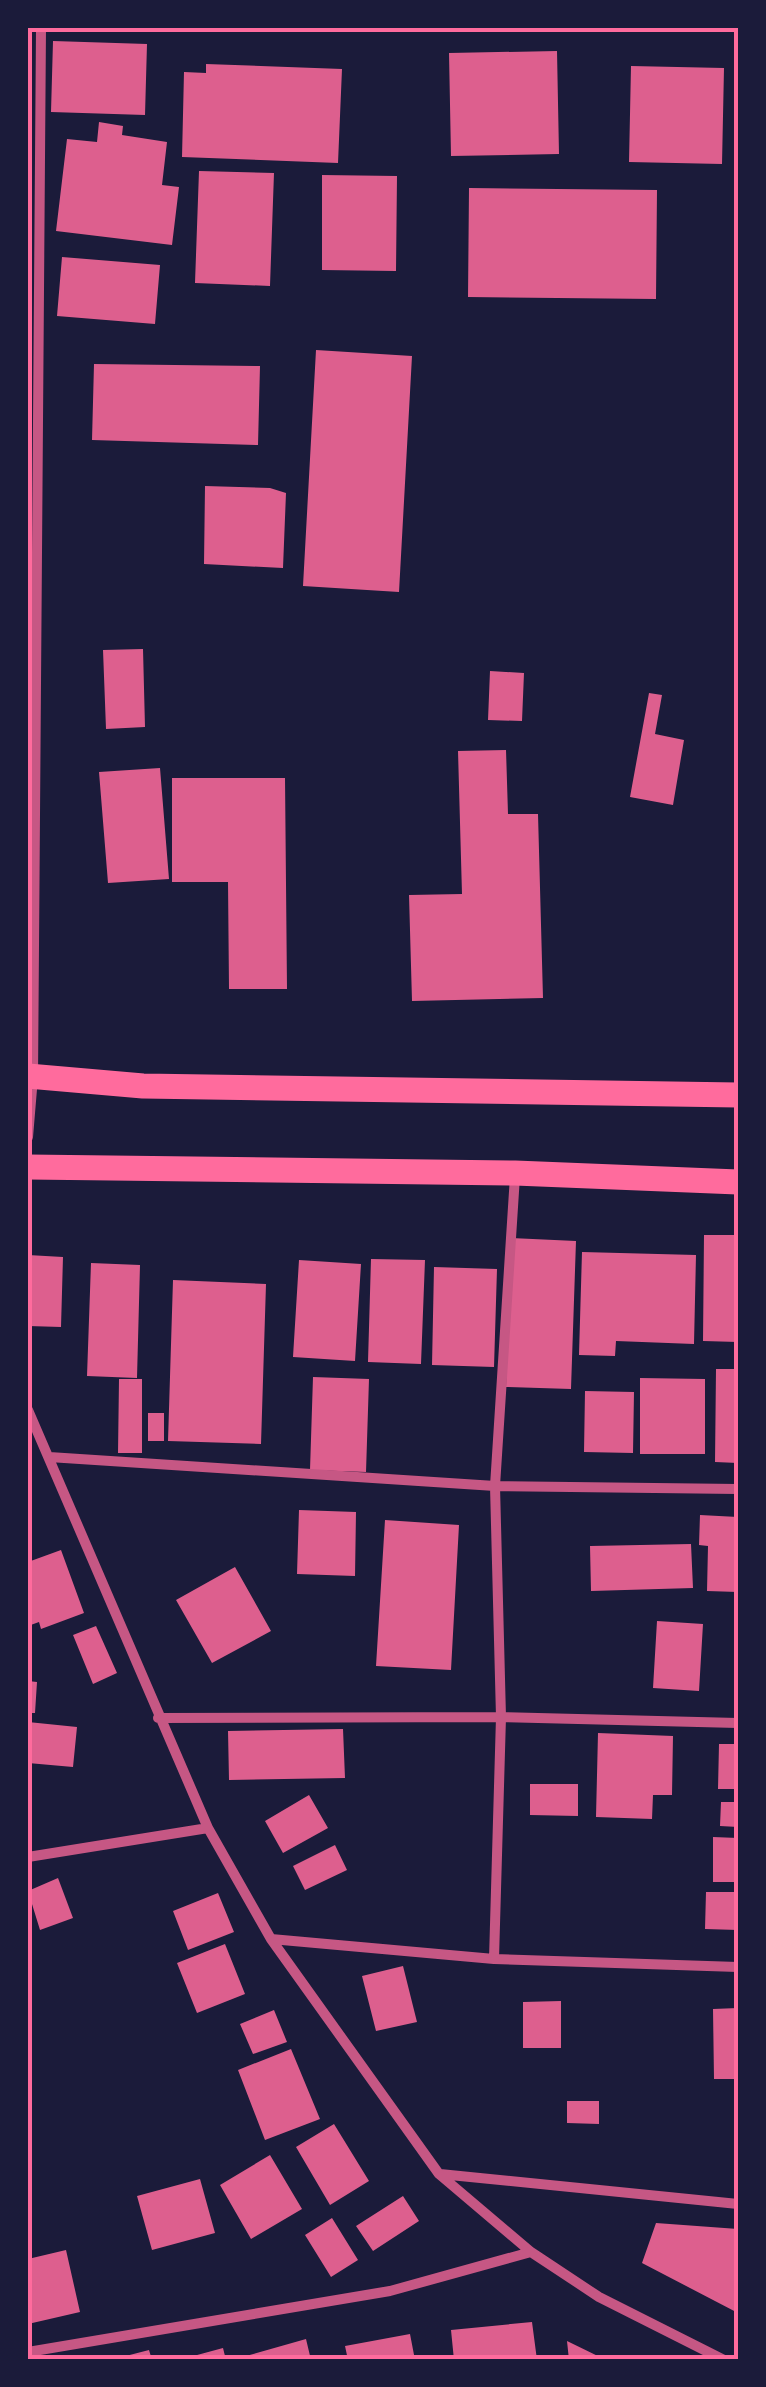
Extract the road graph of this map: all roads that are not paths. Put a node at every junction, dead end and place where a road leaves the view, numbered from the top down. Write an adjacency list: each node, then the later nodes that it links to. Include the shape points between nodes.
1 (41, 28): 2 (street)
2 (30, 1077): 3 (main road, via 142,1086); 4 (street)
3 (738, 1095)
4 (28, 1137)
5 (28, 1167): 6 (main road)
6 (515, 1172): 7 (main road); 10 (street)
7 (738, 1182)
8 (28, 1410): 9 (street)
9 (49, 1458): 10 (street); 12 (street)
10 (494, 1486): 11 (street); 13 (street)
11 (738, 1489)
12 (158, 1718): 13 (street); 15 (street)
13 (500, 1718): 14 (street); 18 (street)
14 (738, 1723)
15 (208, 1828): 16 (street); 17 (street)
16 (28, 1857)
17 (271, 1940): 18 (street); 20 (street)
18 (494, 1959): 19 (street)
19 (738, 1967)
20 (440, 2174): 21 (street); 22 (street)
21 (738, 2204)
22 (531, 2252): 23 (street, via 390,2291); 24 (street, via 599,2297)
23 (28, 2352)
24 (724, 2360)

